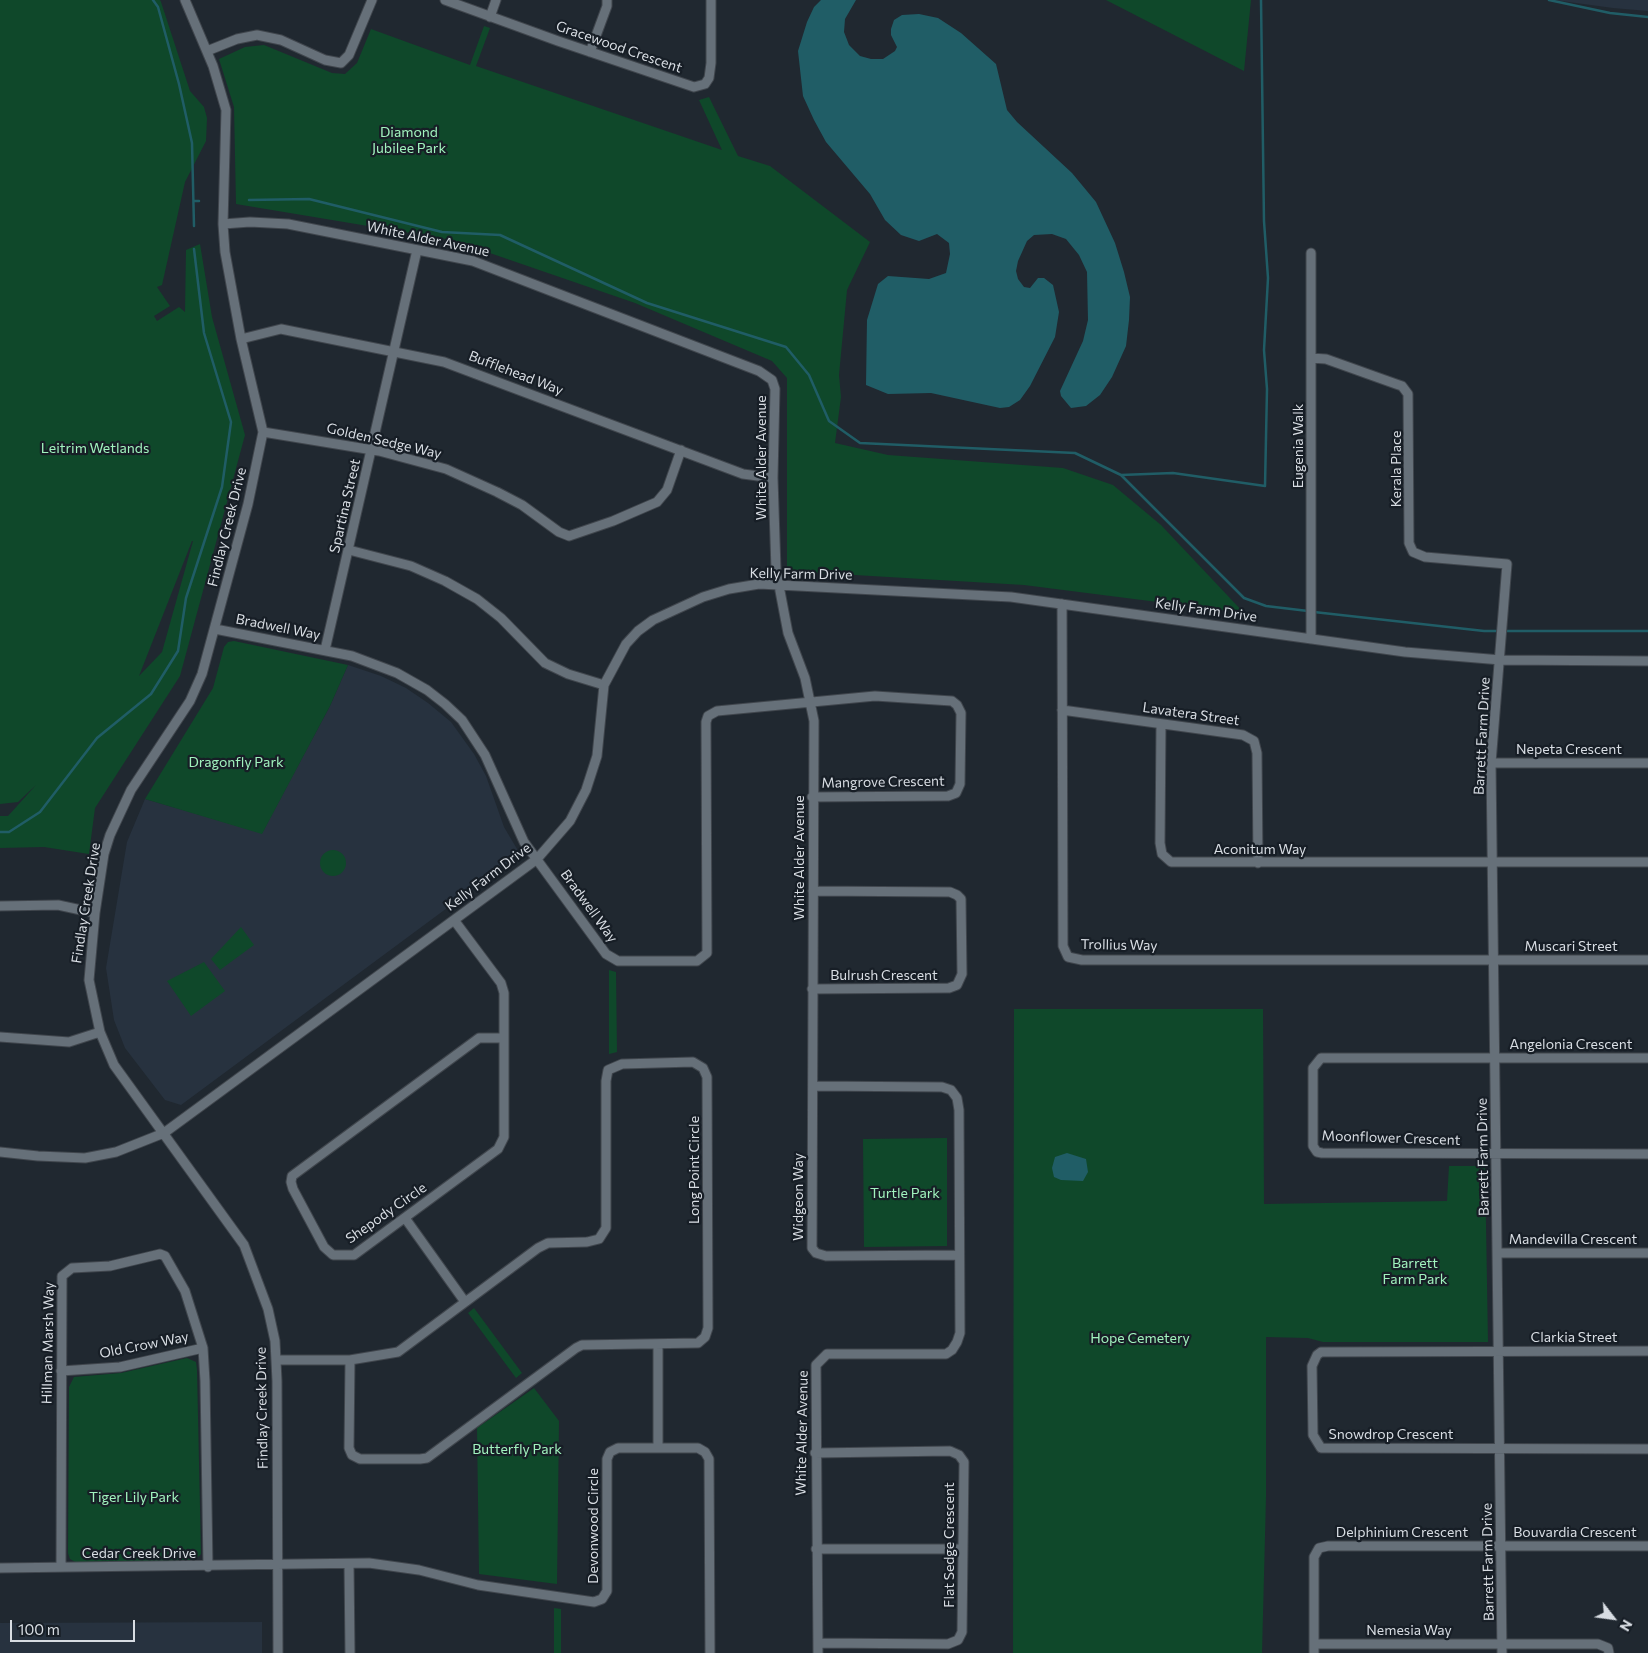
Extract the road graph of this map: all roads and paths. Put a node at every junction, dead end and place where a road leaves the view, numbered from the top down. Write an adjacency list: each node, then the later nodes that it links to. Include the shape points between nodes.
1 (185, 0): 8 (street, Findlay Creek Drive)
2 (372, 0): 8 (street, via 349,55 341,63 325,60 281,40 257,35)
3 (445, 0): 7 (street, Gracewood Crescent)
4 (496, 0): 7 (street)
5 (607, 0): 9 (street)
6 (711, 0): 9 (street, Gracewood Crescent, via 712,63 705,84 699,87)
7 (490, 17): 9 (street, Gracewood Crescent)
8 (207, 51): 10 (street, Findlay Creek Drive, via 226,110)
9 (590, 52)
10 (223, 224): 11 (street, White Alder Avenue, via 288,224); 13 (street, Findlay Creek Drive)
11 (417, 250): 14 (street, Spartina Street); 19 (street, White Alder Avenue, via 487,265 768,376 775,389)
12 (1311, 253): 15 (street, Eugenia Walk)
13 (241, 339): 14 (street, Bufflehead Way, via 282,329); 16 (street, Findlay Creek Drive)
14 (393, 350): 17 (street, Spartina Street); 18 (street, Bufflehead Way, via 461,367)
15 (1311, 358): 21 (street, Kerala Place, via 1326,359 1402,386 1408,394 1409,543 1413,552 1425,558); 25 (street, Eugenia Walk)
16 (263, 432): 17 (street, Golden Sedge Way); 24 (street, Findlay Creek Drive)
17 (372, 450): 18 (street, Golden Sedge Way, via 417,460 471,479 522,505 559,532 570,536 657,502 667,490); 20 (street, Spartina Street)
18 (681, 450): 19 (street, Bufflehead Way, via 743,474)
19 (773, 478): 22 (street, White Alder Avenue)
20 (349, 550): 26 (street, Spartina Street); 29 (street, via 411,566 445,581 477,599 501,618 545,663)
21 (1507, 564): 27 (street, Barrett Farm Drive)
22 (777, 585): 23 (street, Kelly Farm Drive, via 1011,597); 29 (street, Kelly Farm Drive, via 729,589 702,597 653,620 626,644); 30 (street, White Alder Avenue, via 788,634)
23 (1062, 604): 25 (street, Kelly Farm Drive); 31 (street, Trollius Way)
24 (215, 629): 26 (street, Bradwell Way); 42 (street, Findlay Creek Drive, via 190,701 131,790 110,835)
25 (1311, 639): 27 (street, Kelly Farm Drive, via 1405,652)
26 (325, 650): 36 (street, Bradwell Way, via 352,656 397,673 427,690 462,720 485,755 511,818)
27 (1500, 660): 28 (street, Kelly Farm Drive); 33 (street, Barrett Farm Drive)
28 (1648, 661)
29 (604, 685): 36 (street, Kelly Farm Drive, via 597,756 586,790 570,821)
30 (811, 702): 35 (street, White Alder Avenue, via 814,721); 35 (street, Mangrove Crescent, via 875,696 952,701 961,713 960,784 956,793 948,796); 36 (street, Bradwell Way, via 717,711 708,716 708,949 702,958 677,961 612,959)
31 (1062, 710): 32 (street, Lavatera Street); 44 (street, Trollius Way, via 1063,946 1068,957 1082,960)
32 (1161, 724): 37 (street, Lavatera Street, via 1243,736 1254,741 1257,753); 37 (street, Aconitum Way, via 1162,854 1171,862)
33 (1491, 763): 34 (street, Nepeta Crescent); 38 (street, Barrett Farm Drive)
34 (1648, 763)
35 (812, 796): 40 (street, White Alder Avenue)
36 (537, 859): 43 (street, Kelly Farm Drive)
37 (1258, 862): 38 (street, Aconitum Way)
38 (1492, 862): 39 (street); 44 (street, Barrett Farm Drive)
39 (1648, 862)
40 (813, 891): 46 (street, White Alder Avenue); 46 (street, Bulrush Crescent, via 950,892 957,895 961,899 962,974 957,985 949,988)
41 (0, 906): 42 (street, via 58,905)
42 (95, 913): 47 (street, Findlay Creek Drive, via 89,980)
43 (454, 920): 49 (street, Shepody Circle, via 501,983 504,992); 53 (street, Kelly Farm Drive)
44 (1494, 960): 45 (street, Muscari Street); 50 (street, Barrett Farm Drive)
45 (1648, 960)
46 (812, 989): 52 (street, White Alder Avenue)
47 (100, 1032): 48 (street, via 69,1042); 53 (street, Findlay Creek Drive, via 114,1065)
48 (0, 1037)
49 (504, 1038): 57 (street, Shepody Circle, via 504,1137 498,1149); 57 (street, Shepody Circle, via 479,1038 292,1176 293,1189 324,1248 333,1255 354,1255)
50 (1495, 1058): 51 (street, Angelonia Crescent); 55 (street, Barrett Farm Drive); 55 (street, Moonflower Crescent, via 1321,1058 1312,1068 1312,1146 1322,1153)
51 (1648, 1058)
52 (814, 1086): 60 (street, White Alder Avenue, via 930,1086 950,1090 957,1098); 60 (street, Widgeon Way, via 811,1241 816,1253 826,1256)
53 (164, 1133): 54 (street, Kelly Farm Drive, via 116,1152 92,1157); 66 (street, Findlay Creek Drive, via 244,1245 268,1309)
54 (0, 1152)
55 (1496, 1154): 56 (street); 58 (street, Barrett Farm Drive)
56 (1648, 1154)
57 (405, 1218): 61 (street)
58 (1498, 1253): 59 (street, Mandevilla Crescent); 65 (street, Barrett Farm Drive)
59 (1648, 1253)
60 (959, 1255): 72 (street, White Alder Avenue, via 960,1333 952,1350 936,1355 826,1354 820,1358 815,1373)
61 (465, 1302): 62 (street, Long Point Circle, via 548,1243 587,1242 600,1238 606,1228 608,1070 622,1064 693,1062 703,1068 707,1077 708,1328 698,1343); 67 (street, Long Point Circle, via 398,1352)
62 (658, 1345): 67 (street, Long Point Circle, via 582,1345 427,1458 420,1459 360,1459 352,1455 349,1448); 69 (street)
63 (202, 1348): 68 (street, Old Crow Way, via 120,1367); 68 (street, Hillman Marsh Way, via 186,1291 165,1256 154,1254 110,1266 65,1271 61,1281); 79 (street, Hillman Marsh Way)
64 (1648, 1350): 65 (street, Clarkia Street)
65 (1499, 1351): 70 (street, Barrett Farm Drive); 70 (street, Snowdrop Crescent, via 1321,1352 1312,1366 1313,1435 1321,1448)
66 (276, 1360): 67 (street, Long Point Circle); 78 (street, Findlay Creek Drive)
67 (350, 1360)
68 (61, 1371): 80 (street, Hillman Marsh Way)
69 (658, 1448): 77 (street, Devonwood Circle, via 618,1448 610,1452 607,1459 607,1591 602,1599 594,1602 478,1585 392,1565); 87 (street, Devonwood Circle, via 698,1448 709,1459)
70 (1500, 1448): 71 (street); 73 (street, Barrett Farm Drive)
71 (1648, 1449)
72 (815, 1453): 75 (street, White Alder Avenue); 76 (street, Flat Sedge Crescent, via 950,1451 959,1455 964,1462)
73 (1502, 1546): 74 (street, Bouvardia Crescent); 83 (street, Barrett Farm Drive); 84 (street, Delphinium Crescent, via 1319,1548 1314,1557)
74 (1648, 1546)
75 (816, 1549): 76 (street); 82 (street, White Alder Avenue)
76 (962, 1549): 82 (street, Flat Sedge Crescent, via 962,1632 958,1640 948,1644)
77 (349, 1564): 78 (street, Devonwood Circle); 86 (street)
78 (278, 1565): 79 (street, Cedar Creek Drive); 85 (street, Findlay Creek Drive)
79 (208, 1566): 80 (street, Cedar Creek Drive)
80 (61, 1567): 81 (street, Cedar Creek Drive)
81 (0, 1568)
82 (818, 1648)
83 (1503, 1648): 84 (street, Nemesia Way); 88 (street, Nemesia Way, via 1598,1644 1608,1648)
84 (1314, 1649)
85 (278, 1653)
86 (350, 1653)
87 (710, 1653)
88 (1609, 1653)

